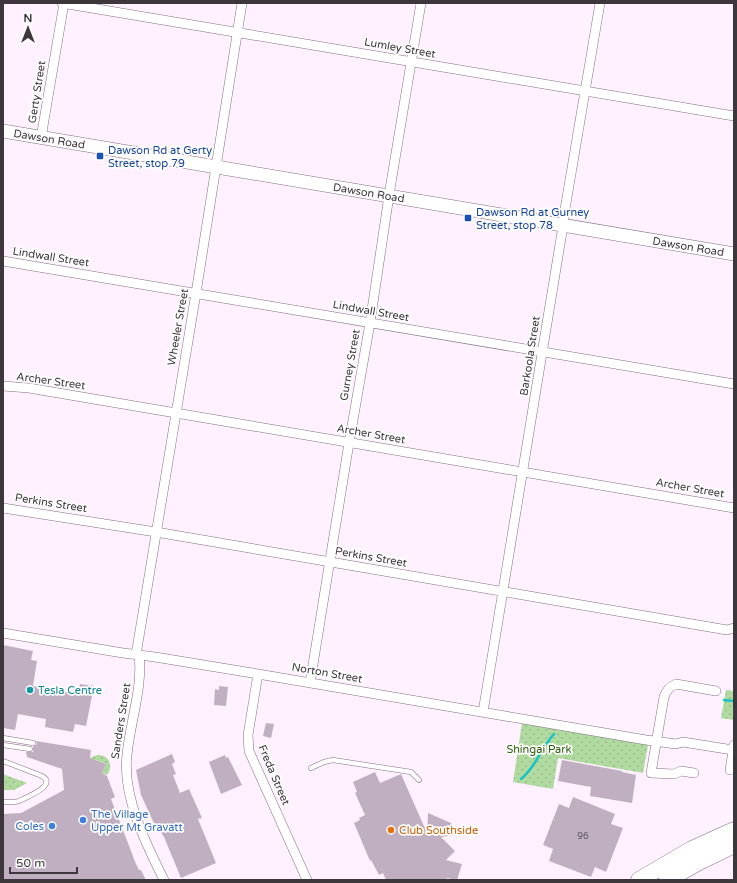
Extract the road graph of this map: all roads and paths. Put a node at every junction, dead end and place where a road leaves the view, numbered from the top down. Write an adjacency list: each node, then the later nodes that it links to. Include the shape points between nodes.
1 (63, 3): 5 (street, Lumley Street); 10 (street, Gerty Street)
2 (242, 3): 5 (street, Wheeler Street)
3 (421, 3): 6 (street, Gurney Street)
4 (600, 3): 7 (street, Barkoola Street)
5 (237, 33): 6 (street, Lumley Street); 11 (street, Wheeler Street)
6 (411, 62): 7 (street, Lumley Street); 12 (street, Gurney Street)
7 (584, 91): 8 (street, Lumley Street); 13 (street, Barkoola Street)
8 (734, 116)
9 (3, 132): 10 (main road, Dawson Road)
10 (41, 138): 11 (main road, Dawson Road)
11 (216, 167): 12 (main road, Dawson Road); 16 (street, Wheeler Street)
12 (390, 196): 13 (main road, Dawson Road); 17 (street, Gurney Street)
13 (562, 225): 14 (main road, Dawson Road); 18 (street, Barkoola Street)
14 (734, 254)
15 (3, 261): 16 (street, Lindwall Street)
16 (196, 293): 17 (street, Lindwall Street); 21 (street, Wheeler Street)
17 (370, 323): 18 (street, Lindwall Street); 22 (street, Gurney Street)
18 (543, 352): 19 (street, Lindwall Street); 23 (street, Barkoola Street)
19 (734, 384)
20 (3, 386): 21 (street, Archer Street, via 29,388)
21 (175, 414): 22 (street, Archer Street); 26 (street, Wheeler Street)
22 (349, 443): 23 (street, Archer Street); 27 (street, Gurney Street)
23 (522, 472): 25 (street, Archer Street); 28 (street, Barkoola Street)
24 (3, 508): 26 (street, Perkins Street)
25 (734, 508)
26 (156, 532): 27 (street, Perkins Street); 31 (street, Wheeler Street)
27 (329, 563): 28 (street, Perkins Street); 33 (street, Gurney Street)
28 (503, 592): 29 (street, Perkins Street, via 727,630); 35 (street, Barkoola Street)
29 (734, 628)
30 (3, 633): 31 (street, Norton Street)
31 (137, 655): 32 (street, Norton Street); 50 (street, Sanders Street, via 141,671 126,772 131,803)
32 (258, 674): 33 (street, Norton Street); 51 (street, Freda Street, via 248,735 250,751)
33 (310, 683): 35 (street, Norton Street)
34 (716, 691): 37 (street, via 676,684 670,686 664,696)
35 (483, 712): 37 (street, Norton Street)
36 (3, 738): 38 (lane)
37 (657, 741): 40 (street, Norton Street); 45 (street, via 651,773)
38 (33, 743)
39 (3, 745): 41 (lane)
40 (734, 746): 44 (street)
41 (30, 749)
42 (3, 761): 47 (lane, via 45,777 47,782 41,789 20,800)
43 (311, 768): 46 (lane, via 333,760 411,772)
44 (730, 770)
45 (694, 773)
46 (419, 780)
47 (3, 802)
48 (734, 830): 52 (highway, via 692,849)
49 (734, 845): 53 (highway)
50 (164, 880)
51 (307, 880)
52 (639, 880)
53 (667, 880)

